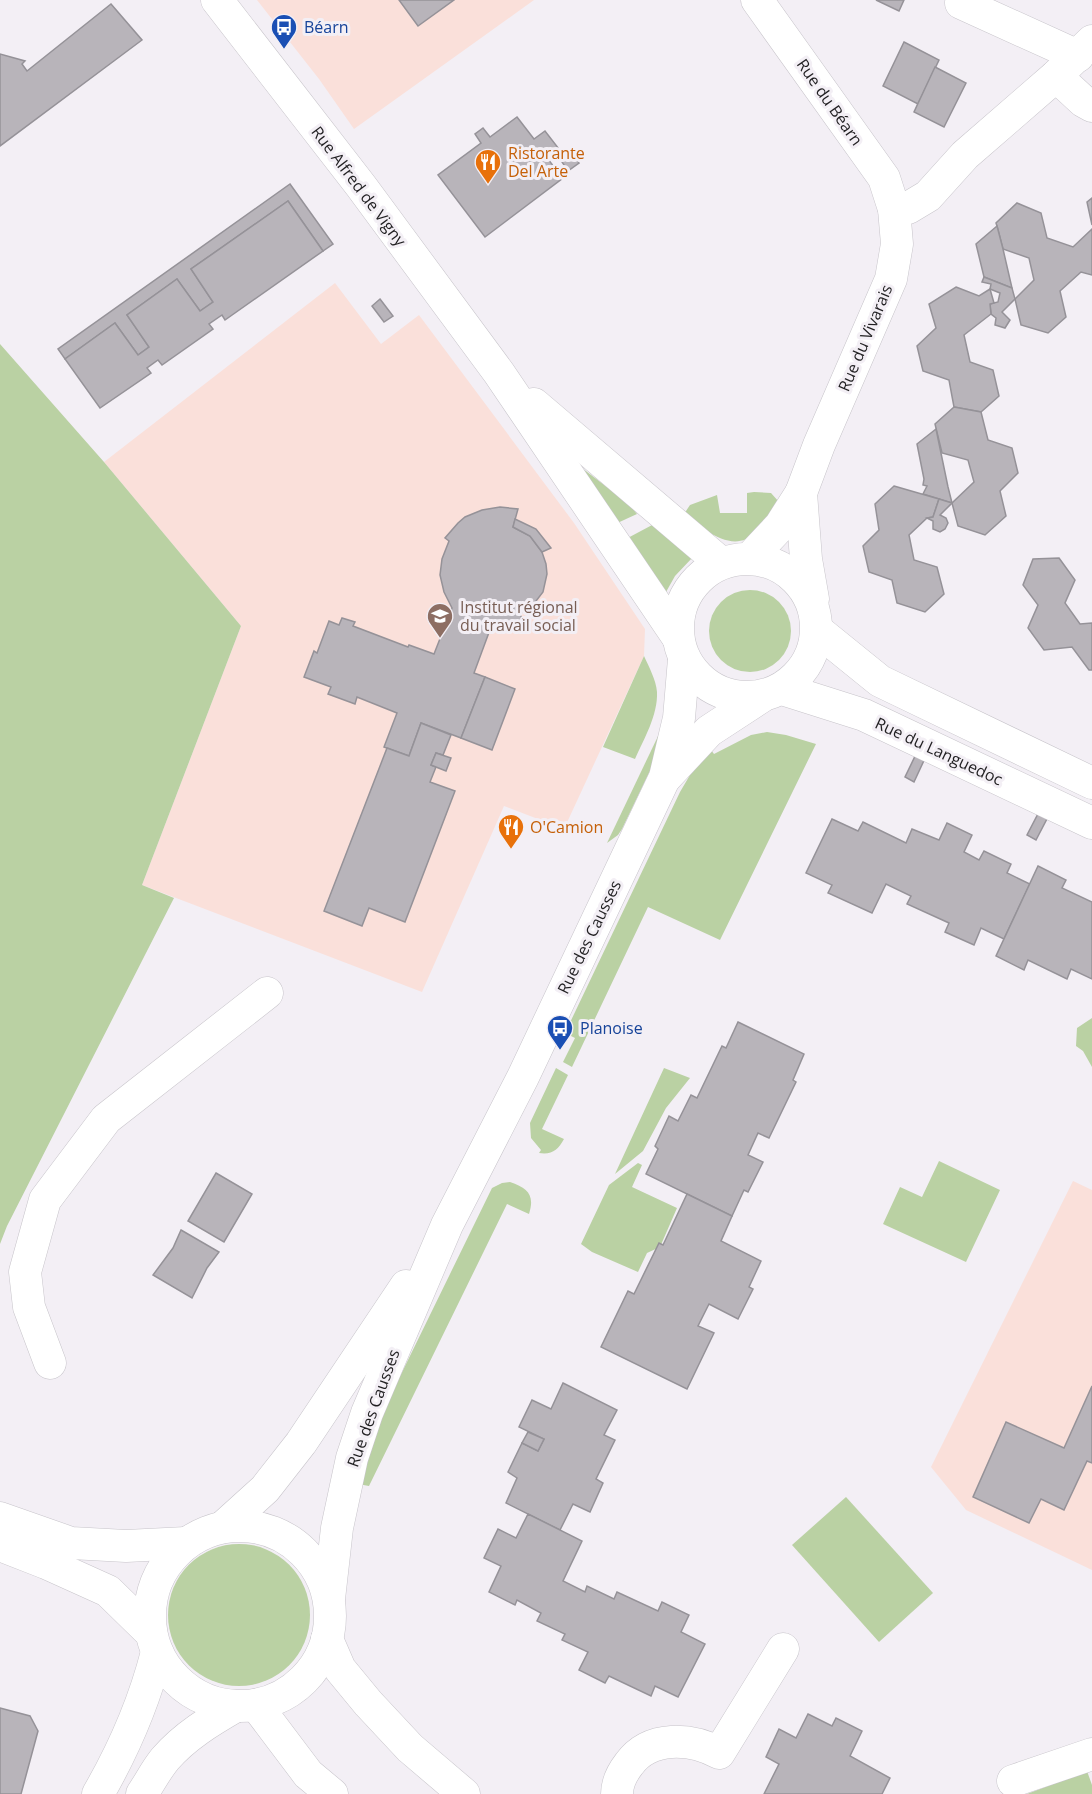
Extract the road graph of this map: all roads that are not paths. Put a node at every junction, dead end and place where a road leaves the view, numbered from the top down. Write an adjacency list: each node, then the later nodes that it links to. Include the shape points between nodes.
1 (217, 0): 7 (street, Rue Alfred de Vigny)
2 (961, 3): 4 (street)
3 (766, 4): 6 (street, Rue du Béarn, via 884,178)
4 (1075, 58): 5 (street, via 1083,101); 6 (street, via 965,155 928,196 908,208)
5 (1092, 106)
6 (894, 209): 8 (street, Rue du Vivarais, via 897,244 891,279)
7 (499, 373): 9 (street, Rue Alfred de Vigny, via 571,437); 11 (street, Rue Alfred de Vigny)
8 (801, 493): 9 (street, Rue du Vivarais, via 780,526); 10 (street, Rue du Vivarais)
9 (736, 561): 10 (street, via 772,563 791,574 805,589); 11 (street, via 701,575 687,592 679,614)
10 (816, 619): 12 (street, via 812,653 800,673); 14 (street, via 880,681)
11 (681, 648): 12 (street, via 698,678 716,691 738,698); 13 (street, Rue des Causses, via 679,718)
12 (772, 693): 13 (street, Rue des Causses, via 709,730); 15 (street, Rue du Languedoc, via 864,715)
13 (665, 777): 17 (street, Rue des Causses, via 523,1077)
14 (1092, 783)
15 (1092, 823)
16 (267, 993): 18 (street, via 106,1119 45,1200 25,1272 29,1307)
17 (447, 1225): 20 (street, Rue des Causses, via 301,1443 265,1489); 23 (street, Rue des Causses, via 367,1413 352,1458 337,1528)
18 (50, 1363)
19 (0, 1518): 21 (street, via 71,1543)
20 (223, 1527): 21 (street); 23 (street, via 263,1528 299,1547 313,1562)
21 (186, 1543): 25 (street, via 171,1557 153,1593 150,1613)
22 (0, 1545): 25 (street, via 108,1591)
23 (329, 1599): 24 (street)
24 (327, 1640): 27 (street, via 320,1658 293,1689 276,1699); 33 (street, via 340,1669 368,1703 410,1748)
25 (154, 1642): 27 (street, via 167,1670 181,1685 216,1704); 30 (street, via 138,1713)
26 (783, 1649): 34 (street, via 719,1754 684,1741 658,1744 635,1756 623,1772)
27 (246, 1706): 31 (street, via 205,1725 182,1741); 32 (street, via 308,1774)
28 (1092, 1754): 29 (street)
29 (1013, 1781)
30 (98, 1794)
31 (142, 1794)
32 (332, 1794)
33 (464, 1794)
34 (617, 1794)

